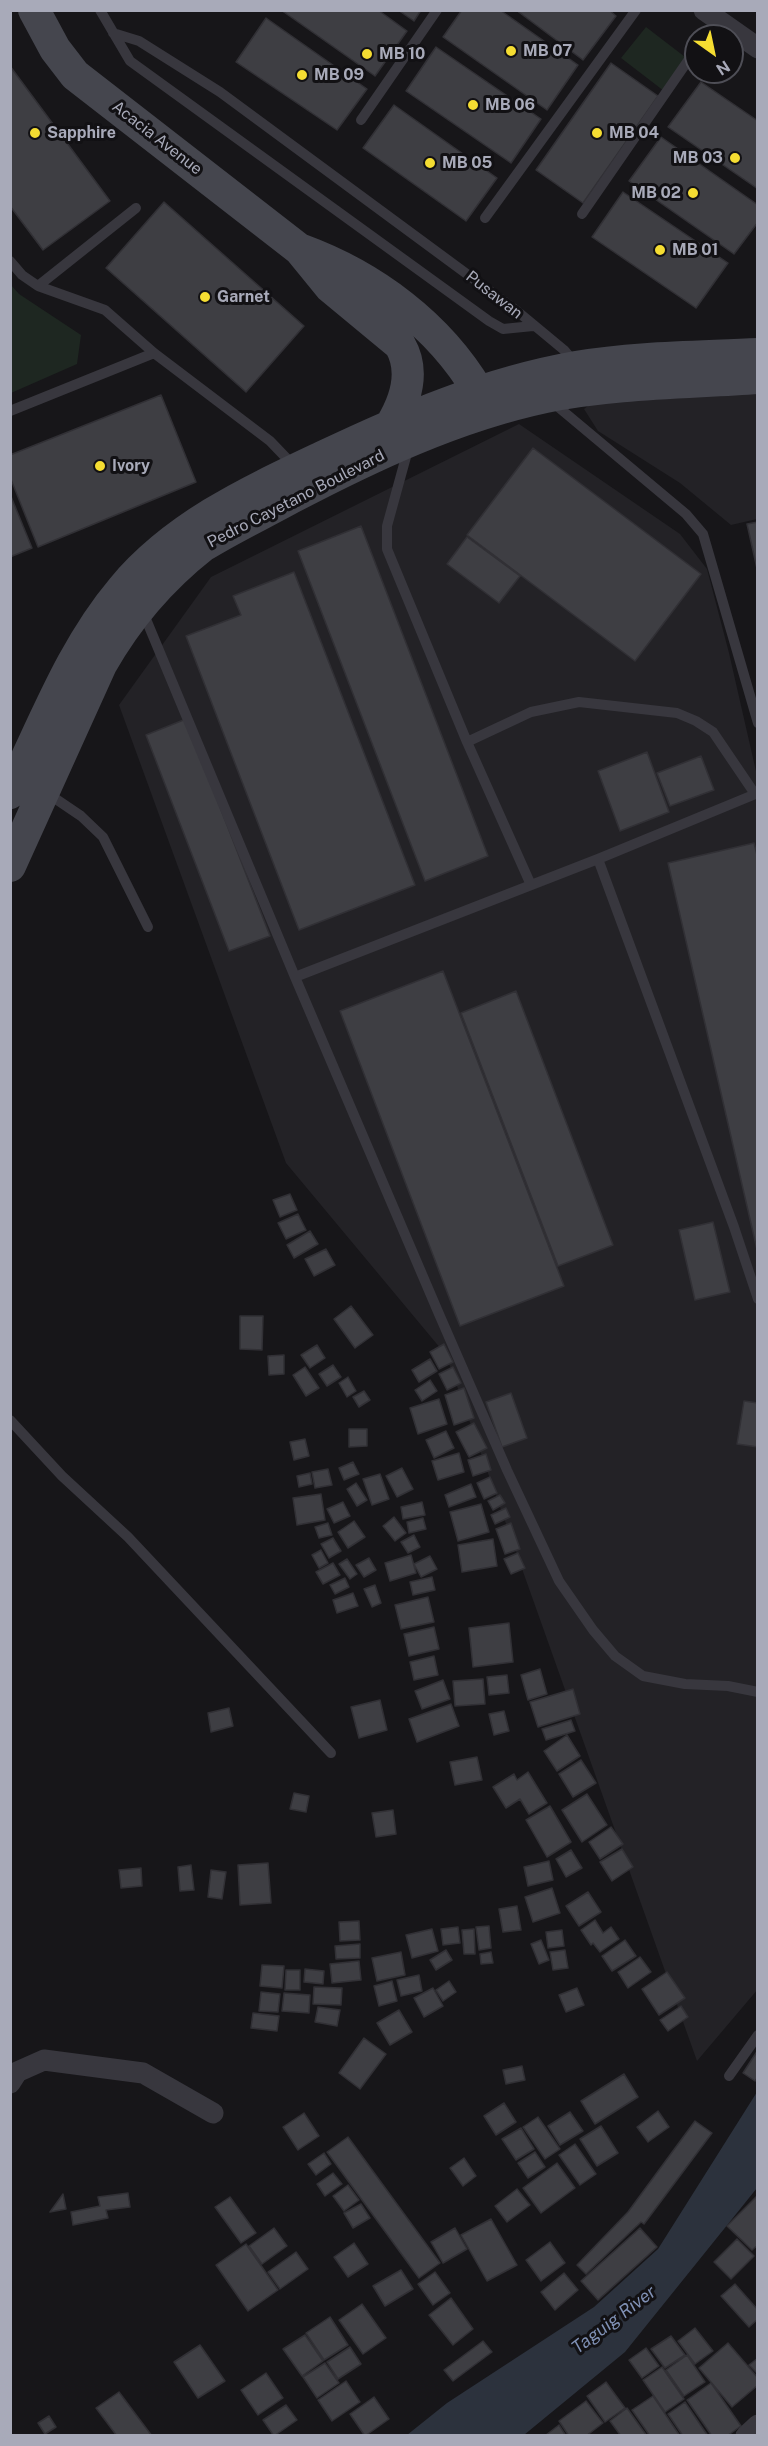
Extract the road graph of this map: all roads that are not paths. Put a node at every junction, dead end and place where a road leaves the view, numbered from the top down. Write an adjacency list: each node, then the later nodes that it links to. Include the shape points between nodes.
1 (34, 10): 13 (main road, Acacia Avenue, via 55,50 75,75)
2 (100, 10): 6 (lane)
3 (437, 10): 9 (lane)
4 (636, 10): 12 (lane)
5 (709, 22): 7 (street)
6 (113, 33): 16 (lane, Pusawan, via 139,40 220,92); 16 (lane, Pusawan, via 130,62 489,321 503,329)
7 (758, 48)
8 (684, 66): 11 (lane)
9 (361, 120)
10 (136, 208): 15 (lane)
11 (582, 214)
12 (485, 218)
13 (299, 249): 21 (main road, Acacia Avenue, via 335,262 420,320 450,350); 24 (main road, Acacia Avenue, via 330,287 392,337 406,355 408,383 398,414)
14 (10, 261): 15 (lane)
15 (38, 286): 17 (lane, via 105,310)
16 (533, 326): 19 (lane, via 564,350)
17 (154, 353): 23 (lane); 25 (lane, via 270,441)
18 (758, 354): 19 (main road, Pedro Cayetano Boulevard)
19 (578, 367): 21 (main road, Pedro Cayetano Boulevard)
20 (758, 378): 22 (main road, Pedro Cayetano Boulevard, via 619,387)
21 (478, 391): 24 (main road, Pedro Cayetano Boulevard)
22 (546, 397): 24 (main road, Pedro Cayetano Boulevard, via 460,422); 27 (lane, via 686,514 703,534)
23 (10, 411)
24 (401, 433): 25 (main road, Pedro Cayetano Boulevard); 26 (main road, Pedro Cayetano Boulevard, via 335,475 223,534 188,558); 28 (lane, via 387,549)
25 (297, 469): 30 (main road, Pedro Cayetano Boulevard, via 179,534 122,589 81,649)
26 (140, 606): 29 (main road, Pedro Cayetano Boulevard, via 101,665); 36 (lane)
27 (758, 723)
28 (467, 742): 31 (lane, via 531,712 579,702 677,713 714,732); 34 (lane)
29 (44, 791): 33 (main road, Pedro Cayetano Boulevard); 35 (lane, via 81,816 103,837)
30 (10, 793)
31 (756, 794): 32 (lane)
32 (598, 859): 34 (lane); 37 (lane)
33 (10, 866)
34 (531, 885): 36 (lane)
35 (148, 927)
36 (295, 977): 39 (lane, via 507,1470 559,1581 615,1656 643,1676)
37 (758, 1299)
38 (10, 1420): 40 (lane, via 136,1546)
39 (758, 1692)
40 (331, 1753)
41 (758, 2035): 42 (lane)
42 (729, 2076)
43 (10, 2083): 44 (street, via 17,2072 44,2060 143,2073)
44 (213, 2113)
45 (758, 2425): 46 (street)
46 (746, 2436)

